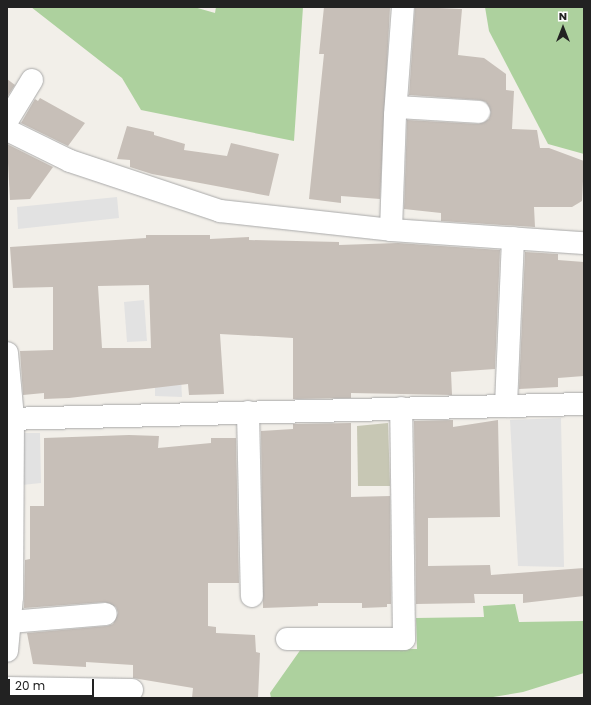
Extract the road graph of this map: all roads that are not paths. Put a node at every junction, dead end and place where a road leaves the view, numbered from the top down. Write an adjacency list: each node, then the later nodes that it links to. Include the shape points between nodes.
1 (403, 7): 3 (street)
2 (32, 80): 5 (street)
3 (396, 107): 4 (street); 7 (street)
4 (480, 112)
5 (7, 121)
6 (7, 130): 7 (street, via 70,161 220,211)
7 (391, 230): 8 (street)
8 (513, 238): 9 (street); 12 (street)
9 (584, 243)
10 (7, 353): 15 (street)
11 (584, 404): 12 (street)
12 (506, 406): 13 (street)
13 (401, 408): 14 (street); 20 (street, via 404,638)
14 (248, 412): 15 (street); 17 (street)
15 (10, 419): 16 (street)
16 (10, 576): 19 (street)
17 (252, 596)
18 (106, 614): 19 (street)
19 (10, 622): 21 (street)
20 (287, 640)
21 (7, 651)
22 (7, 688): 23 (street)
23 (132, 690)

